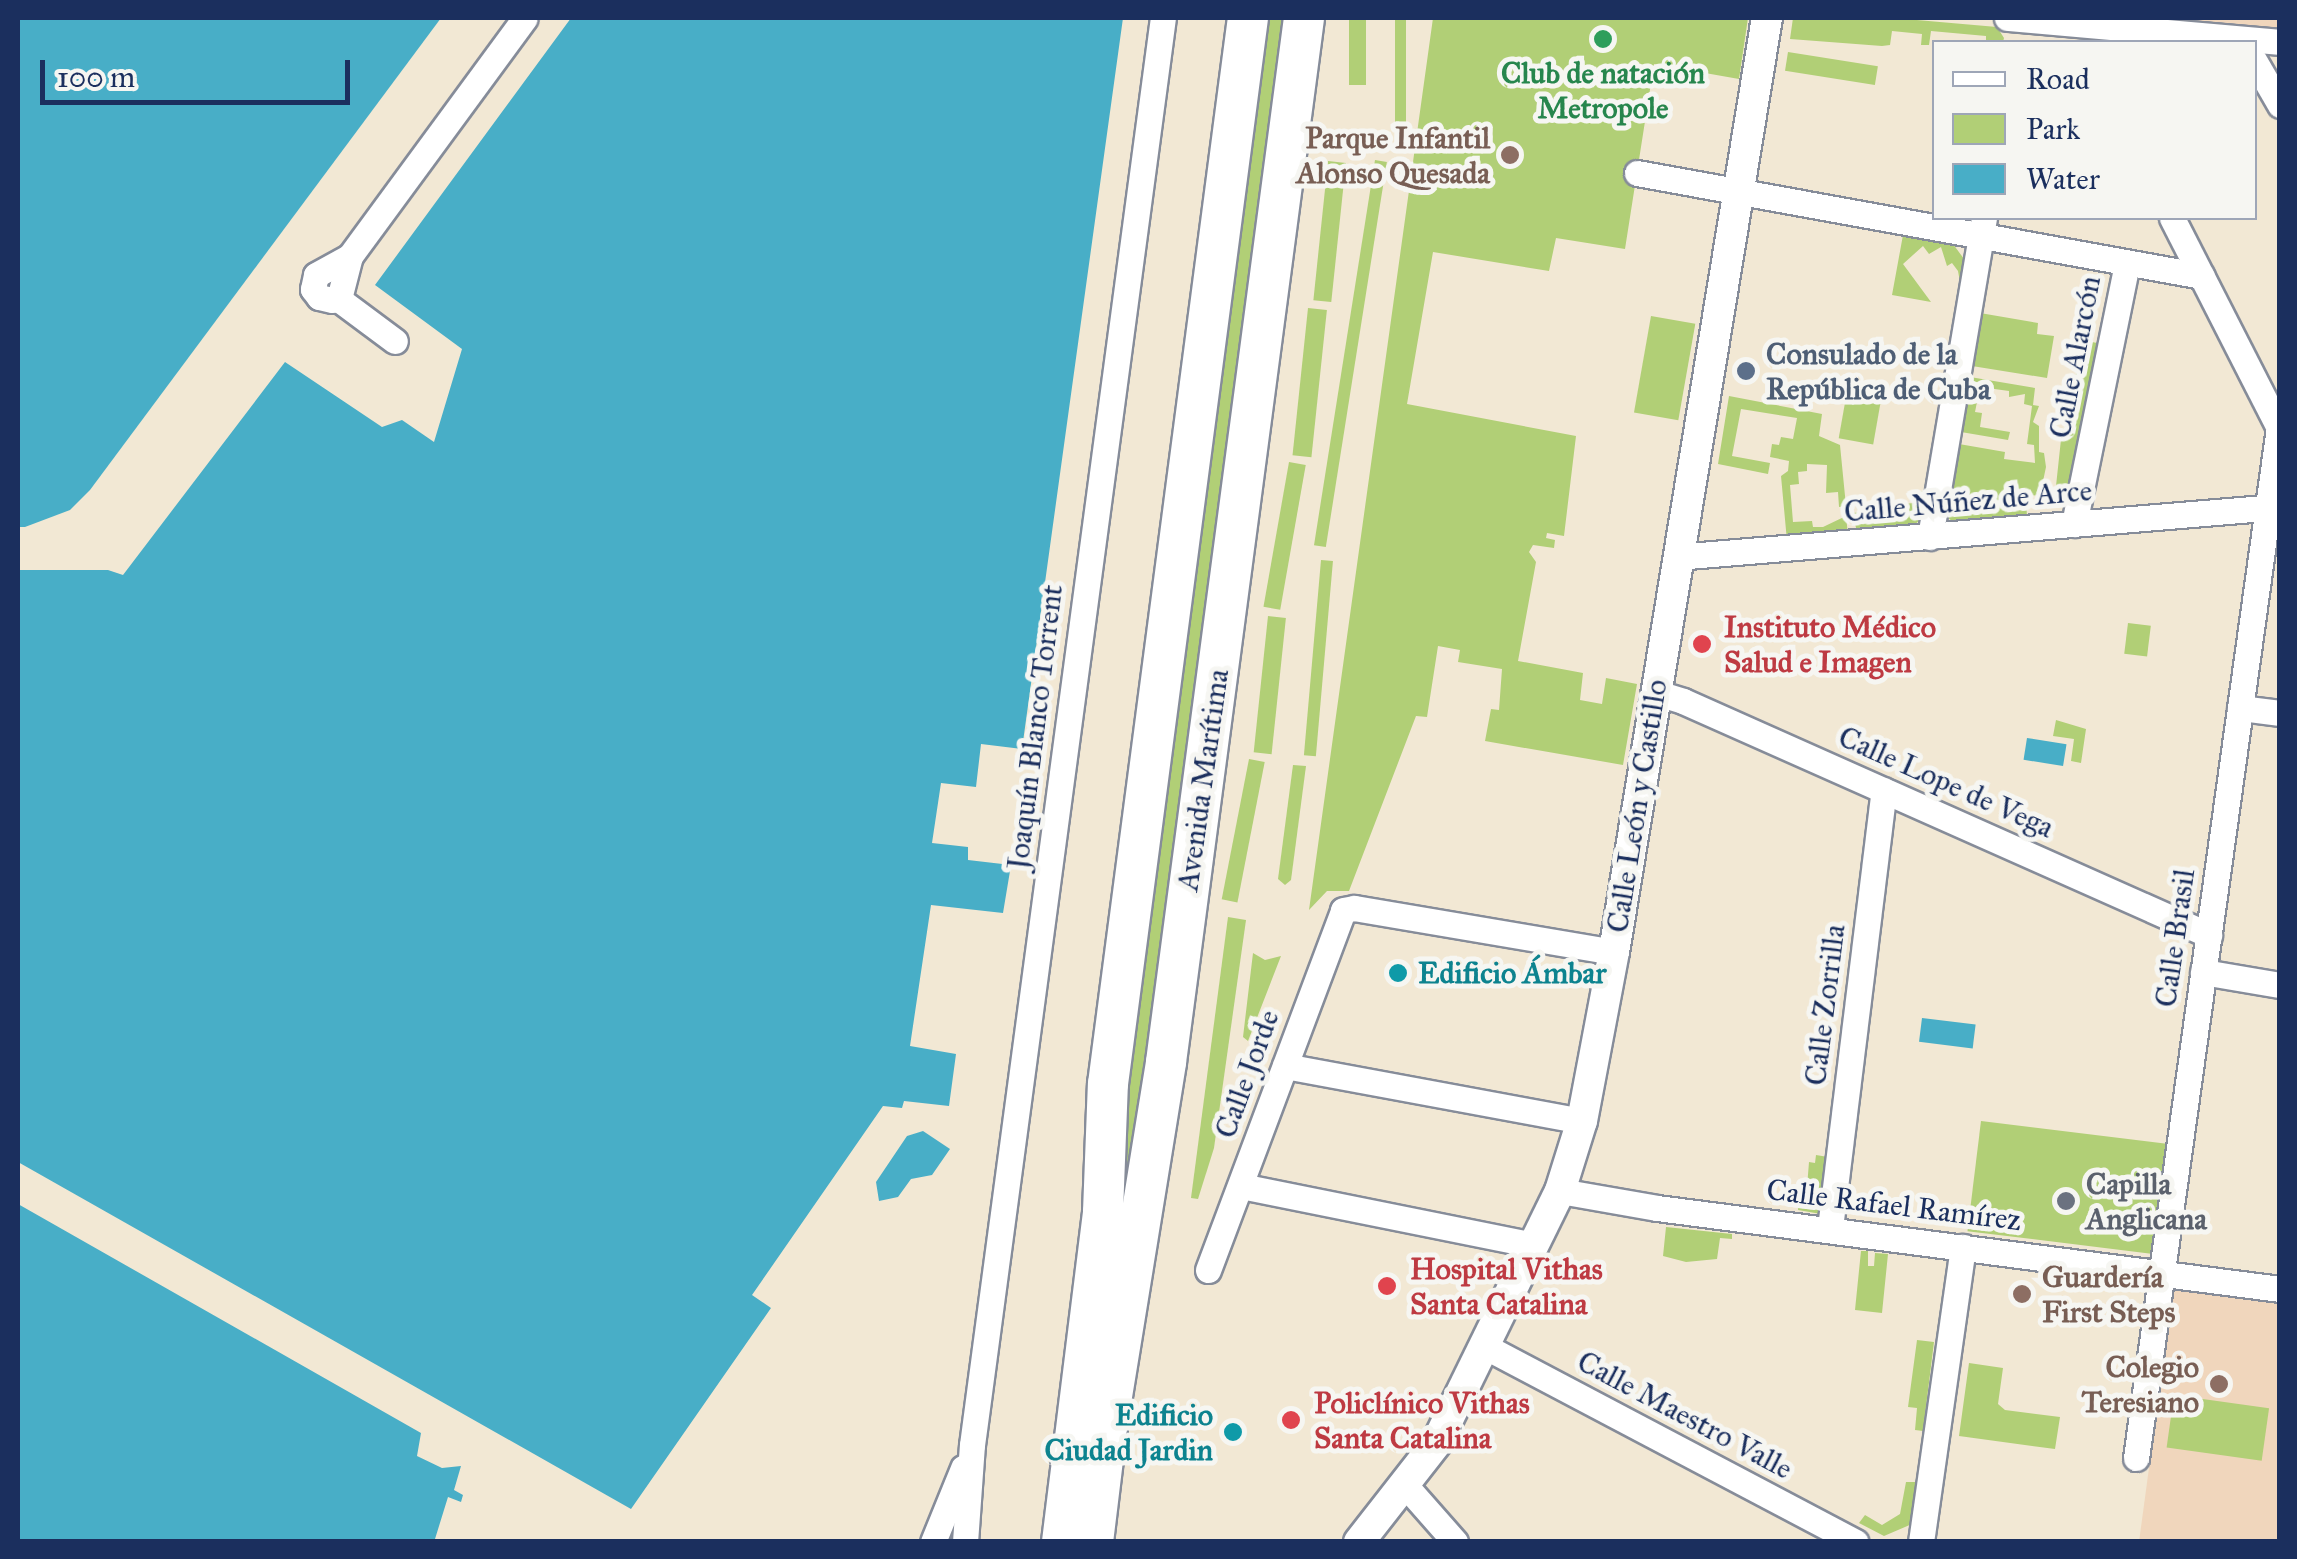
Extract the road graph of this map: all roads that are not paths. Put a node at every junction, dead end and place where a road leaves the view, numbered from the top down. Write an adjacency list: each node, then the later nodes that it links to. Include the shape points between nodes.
1 (526, 18): 18 (street, via 350,256 314,279 319,297 337,298)
2 (1163, 18): 45 (street, Joaquín Blanco Torrent)
3 (1248, 18): 34 (highway, Avenida Marítima)
4 (1304, 18): 32 (highway, Avenida Marítima)
5 (1767, 18): 13 (street, Calle León y Castillo)
6 (2006, 18): 7 (street)
7 (2018, 18): 8 (street)
8 (2095, 33): 9 (street)
9 (2171, 40)
10 (2257, 65): 11 (street)
11 (2280, 105)
12 (1637, 173): 13 (street)
13 (1739, 194): 15 (street); 23 (street, Calle León y Castillo)
14 (2173, 220): 17 (street)
15 (1983, 228): 16 (street); 22 (street)
16 (2127, 263): 17 (street); 21 (street, Calle Alarcón)
17 (2202, 276): 19 (street)
18 (395, 341)
19 (2279, 428): 20 (street, Calle Brasil)
20 (2265, 508): 21 (street, Calle Núñez de Arce); 25 (street, Calle Brasil)
21 (2074, 524): 22 (street, Calle Núñez de Arce)
22 (1930, 537): 23 (street, Calle Núñez de Arce)
23 (1676, 557): 24 (street, Calle León y Castillo)
24 (1654, 692): 27 (street, Calle Lope de Vega); 29 (street, Calle León y Castillo)
25 (2240, 708): 26 (street); 28 (street, Calle Brasil)
26 (2280, 713)
27 (1884, 790): 28 (street, Calle Lope de Vega); 38 (street, Calle Zorrilla)
28 (2209, 935): 30 (street, Calle Brasil)
29 (1614, 952): 33 (street, Calle Jorde, via 1343,910); 35 (street, Calle León y Castillo)
30 (2202, 972): 31 (street); 42 (street, Calle Brasil)
31 (2280, 984)
32 (1166, 1062): 52 (highway, Avenida Marítima); 53 (highway, via 1167,1174)
33 (1285, 1066): 35 (street); 36 (street, Calle Jorde)
34 (1108, 1084): 50 (highway, via 1076,1253); 51 (highway, Avenida Marítima, via 1103,1212)
35 (1582, 1121): 37 (street, Calle León y Castillo)
36 (1241, 1186): 39 (street); 41 (street, Calle Jorde)
37 (1560, 1191): 38 (street, Calle Rafael Ramírez); 39 (street, Calle León y Castillo)
38 (1830, 1228): 40 (street, Calle Rafael Ramírez)
39 (1534, 1246): 44 (street, Calle León y Castillo)
40 (1963, 1247): 42 (street, Calle Rafael Ramírez); 57 (street)
41 (1208, 1270)
42 (2160, 1272): 43 (street, Calle Rafael Ramírez); 46 (street, Calle Brasil)
43 (2280, 1288)
44 (1484, 1346): 47 (street, Calle León y Castillo, via 1437,1442); 56 (street, Calle Maestro Valle)
45 (972, 1445): 48 (street, Joaquín Blanco Torrent); 49 (street, Joaquín Blanco Torrent)
46 (2136, 1458)
47 (1405, 1485): 54 (street, Calle León y Castillo); 55 (street)
48 (933, 1542)
49 (965, 1542)
50 (1035, 1542)
51 (1062, 1542)
52 (1093, 1542)
53 (1117, 1542)
54 (1358, 1542)
55 (1455, 1542)
56 (1855, 1542)
57 (1922, 1542)

